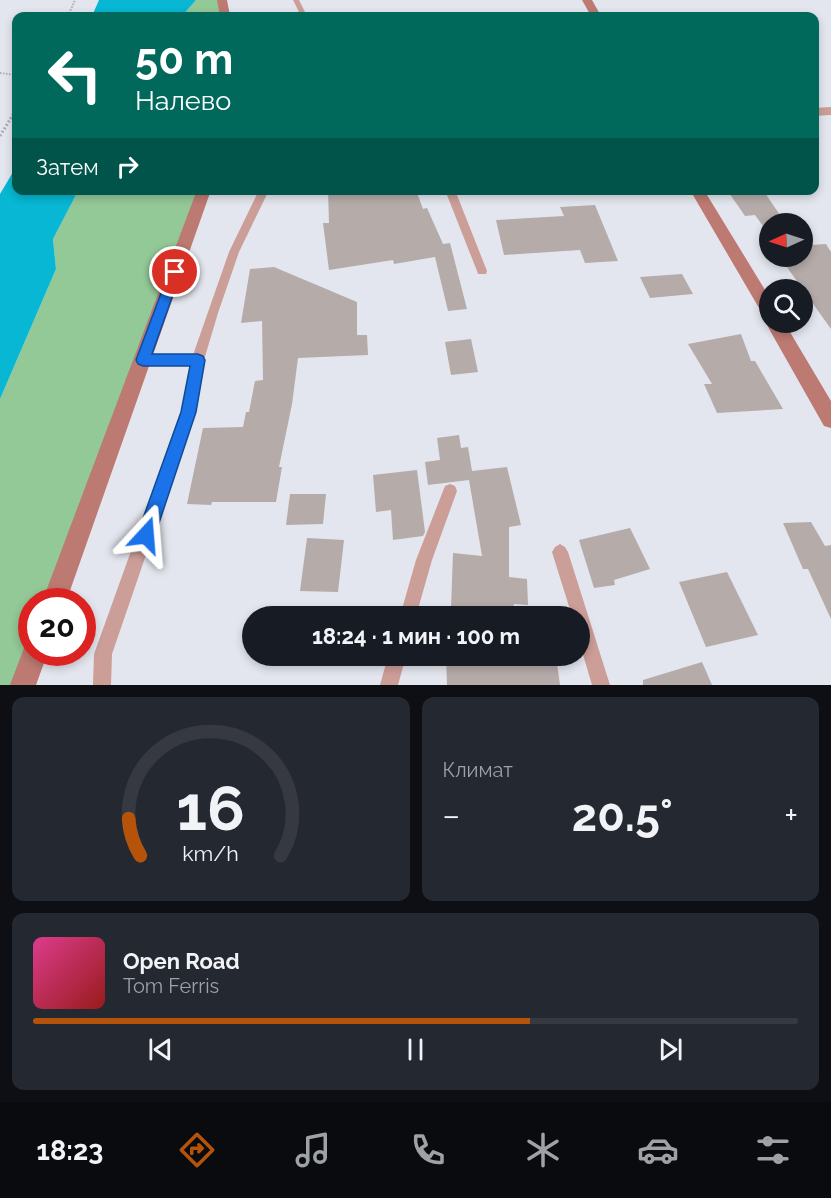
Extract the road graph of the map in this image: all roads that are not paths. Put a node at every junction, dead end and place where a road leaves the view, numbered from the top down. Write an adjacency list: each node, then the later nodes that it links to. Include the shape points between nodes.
1 (202, 195): 8 (main road)
2 (262, 195): 9 (lane, via 234,252)
3 (452, 195): 5 (lane)
4 (700, 195): 6 (main road)
5 (482, 271)
6 (759, 295)
7 (781, 333): 10 (main road)
8 (143, 360): 9 (lane); 14 (main road)
9 (198, 360): 19 (lane, via 188,412 103,654)
10 (826, 400): 11 (main road)
11 (831, 419)
12 (450, 491): 15 (lane)
13 (560, 552): 21 (lane)
14 (59, 588)
15 (411, 606)
16 (30, 666): 18 (main road)
17 (394, 666): 20 (lane)
18 (23, 685)
19 (102, 685)
20 (389, 685)
21 (601, 685)

